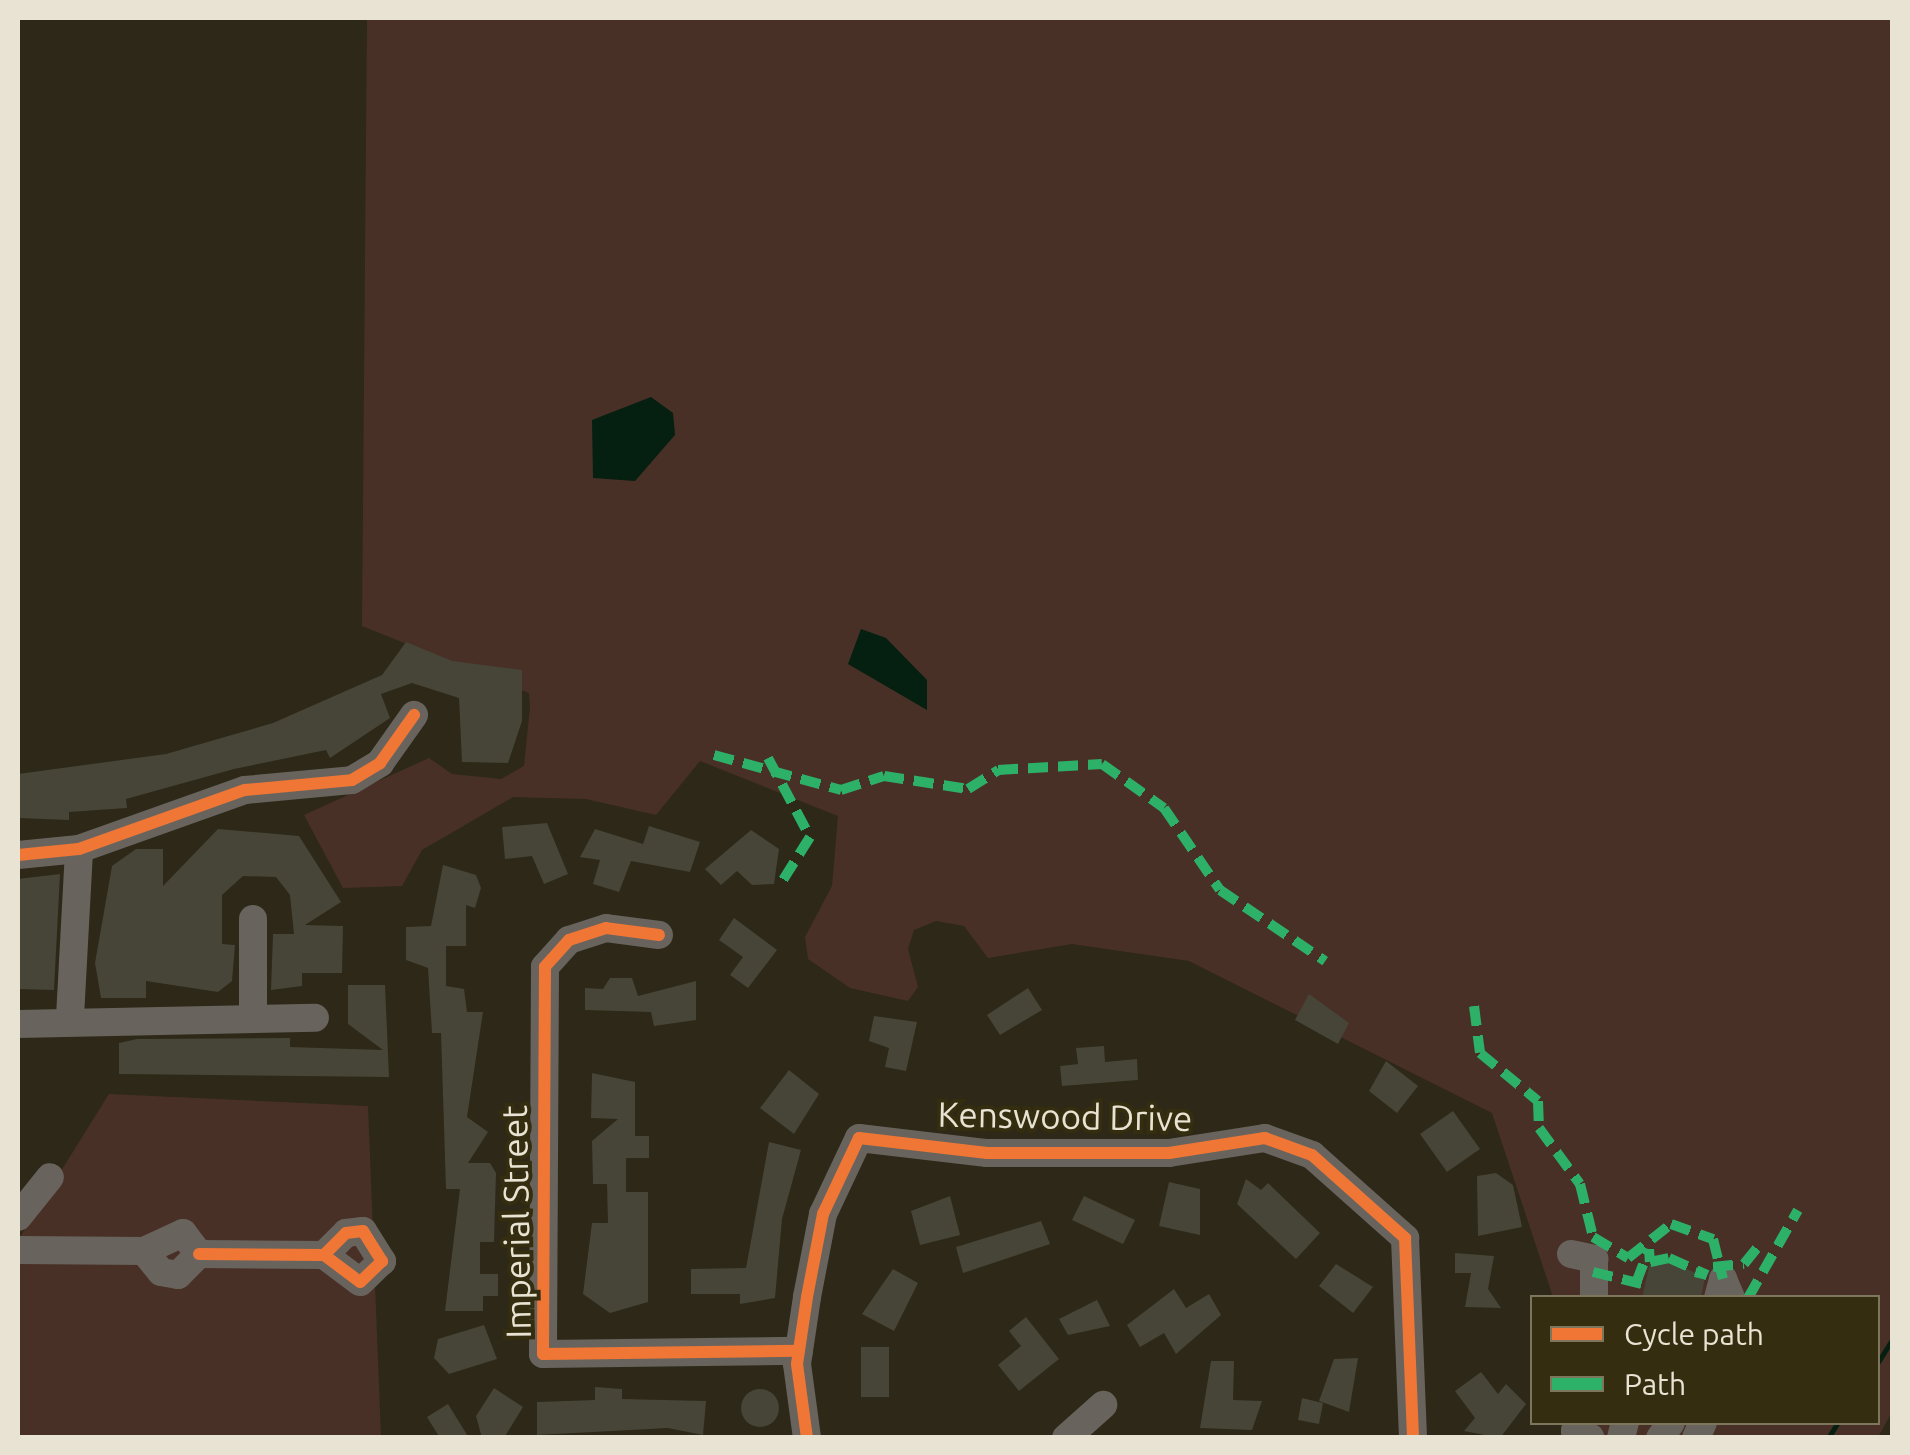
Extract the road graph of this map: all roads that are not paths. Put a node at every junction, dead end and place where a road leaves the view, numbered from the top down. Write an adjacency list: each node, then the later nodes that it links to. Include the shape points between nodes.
1 (414, 716): 2 (street, via 380,763 352,780 246,790)
2 (80, 849): 3 (street); 6 (street)
3 (18, 855)
4 (253, 919): 7 (street)
5 (659, 935): 18 (street, Imperial Street, via 606,928 568,940 545,968 543,1354)
6 (70, 1017): 7 (street); 9 (street)
7 (253, 1018): 8 (street)
8 (315, 1018)
9 (18, 1024)
10 (50, 1177): 11 (street)
11 (18, 1216)
12 (18, 1250): 14 (street, via 144,1251 183,1232 198,1254)
13 (1571, 1254): 15 (street, via 1594,1259)
14 (324, 1255)
15 (1594, 1295)
16 (1719, 1295): 17 (street, via 1722,1279)
17 (1730, 1295)
18 (799, 1351): 20 (street, Kenswood Drive); 22 (street, Kenswood Drive, via 823,1214 858,1138 986,1153 1169,1153 1265,1138 1312,1154 1405,1238)
19 (1103, 1404): 21 (street)
20 (807, 1438)
21 (1066, 1438)
22 (1413, 1438)

